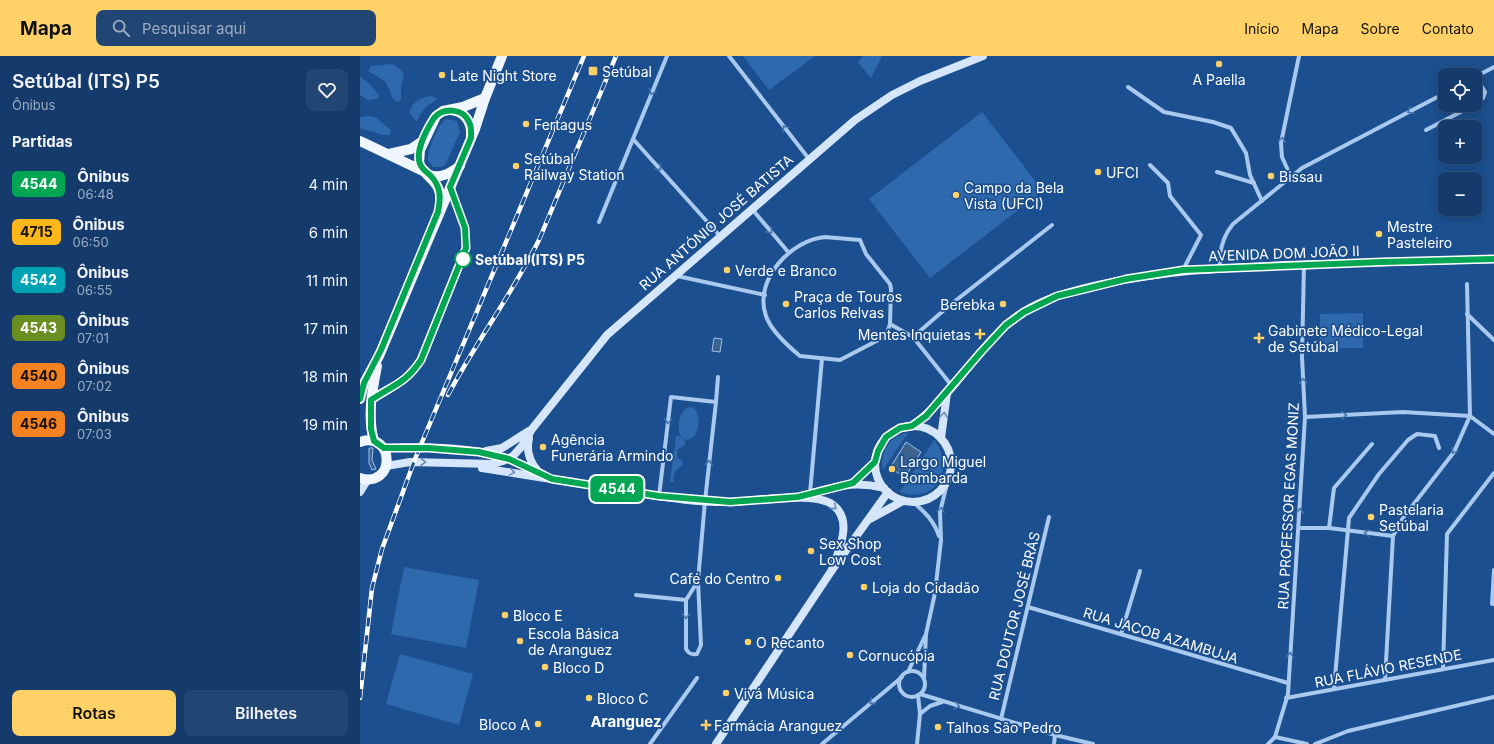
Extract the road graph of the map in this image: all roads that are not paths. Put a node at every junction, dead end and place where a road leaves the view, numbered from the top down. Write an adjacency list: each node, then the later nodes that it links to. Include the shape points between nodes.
1 (502, 56): 11 (main road)
2 (667, 56): 17 (street, one-way to 17)
3 (729, 56): 21 (street, one-way to 3)
4 (983, 56): 21 (main road, RUA ANTÓNIO JOSÉ BATISTA, via 892,95 855,120)
5 (1299, 56): 26 (street, one-way to 5, via 1282,156 1281,143)
6 (1494, 67): 7 (street)
7 (1482, 74)
8 (1128, 87): 27 (street, via 1164,112 1231,128 1246,153)
9 (1482, 87): 12 (street, via 1485,92)
10 (1438, 97): 26 (street, one-way to 26, via 1327,154)
11 (485, 98): 13 (main road); 16 (main road)
12 (1482, 99)
13 (448, 110): 16 (main road, via 459,112 466,118 471,126); 18 (main road, via 434,118)
14 (1461, 112): 15 (street)
15 (1426, 130)
16 (471, 138): 23 (main road)
17 (633, 139): 31 (street); 33 (street, one-way to 33)
18 (424, 140): 20 (main road, via 412,149); 25 (main road, via 418,159)
19 (360, 142): 20 (main road)
20 (388, 154): 25 (main road)
21 (809, 159): 29 (main road, RUA ANTÓNIO JOSÉ BATISTA)
22 (1150, 165): 38 (street, via 1168,183 1170,196 1201,235)
23 (460, 166): 25 (main road, via 440,177); 30 (main road)
24 (1217, 172): 27 (street)
25 (427, 173): 30 (main road, via 439,188)
26 (1291, 177): 28 (street)
27 (1254, 183): 28 (street)
28 (1262, 200): 37 (street, via 1227,230 1220,248)
29 (752, 208): 33 (main road, RUA ANTÓNIO JOSÉ BATISTA); 34 (street, one-way to 34)
30 (438, 212): 46 (main road)
31 (599, 222)
32 (1052, 225): 44 (street)
33 (720, 236): 39 (main road, RUA ANTÓNIO JOSÉ BATISTA)
34 (789, 253): 41 (street, via 770,275); 43 (street, via 799,245 817,238 860,240 866,254 892,289)
35 (1494, 259): 36 (main road, AVENIDA DOM JOÃO II)
36 (1304, 265): 37 (main road, AVENIDA DOM JOÃO II); 53 (street, RUA PROFESSOR EGAS MONIZ, one-way to 36, via 1302,357)
37 (1220, 268): 38 (main road, AVENIDA DOM JOÃO II)
38 (1183, 270): 49 (main road, AVENIDA DOM JOÃO II, via 1098,285 1042,302 1006,325)
39 (674, 276): 41 (street); 55 (main road, RUA ANTÓNIO JOSÉ BATISTA, via 607,335)
40 (1467, 284): 42 (street)
41 (765, 295): 47 (street, via 765,315 785,341 800,356)
42 (1467, 314): 45 (street); 52 (street)
43 (890, 324): 44 (street); 47 (street, via 886,336 861,350 840,360)
44 (913, 337): 49 (street)
45 (1494, 340)
46 (379, 356): 50 (main road, via 364,383); 58 (main road, via 370,409)
47 (822, 358): 76 (street)
48 (718, 377): 51 (street)
49 (950, 389): 54 (main road, via 926,416); 57 (main road, one-way to 49)
50 (360, 399)
51 (716, 402): 77 (street, one-way to 77, via 671,397); 80 (street, one-way to 51)
52 (1470, 416): 53 (street, one-way to 52, via 1403,412); 56 (street); 87 (street, one-way to 87, via 1454,452 1403,518)
53 (1305, 417): 84 (street, RUA PROFESSOR EGAS MONIZ, one-way to 53)
54 (912, 426): 57 (main road, via 925,428); 65 (main road, via 900,428 886,437)
55 (532, 429): 63 (main road, via 502,448); 64 (main road, RUA ANTÓNIO JOSÉ BATISTA, via 518,452); 68 (main road, via 528,445 529,458)
56 (1494, 434)
57 (941, 438): 72 (main road, via 951,458)
58 (374, 441): 59 (main road); 61 (main road)
59 (360, 442)
60 (1372, 444): 85 (street, via 1334,488)
61 (384, 448): 63 (main road); 67 (main road, via 387,456)
62 (1439, 448): 86 (street, via 1435,436 1417,434 1408,440 1379,474 1349,518)
63 (479, 452): 64 (main road)
64 (509, 459): 66 (main road, via 492,464); 68 (main road)
65 (875, 462): 73 (main road); 74 (main road, via 878,479)
66 (460, 464): 67 (main road, one-way to 66, via 410,462); 71 (main road, one-way to 71)
67 (386, 466): 70 (main road, via 381,474)
68 (540, 473): 71 (main road)
69 (1494, 473): 101 (street, via 1447,534)
70 (364, 478): 75 (main road)
71 (552, 479): 77 (main road)
72 (948, 480): 81 (main road, via 934,496); 88 (street, one-way to 72, via 940,512)
73 (853, 483): 74 (main road, via 868,484); 76 (main road)
74 (886, 490): 79 (main road); 83 (main road)
75 (360, 492)
76 (810, 494): 78 (main road)
77 (659, 496): 80 (main road)
78 (798, 497): 80 (main road, via 730,502); 89 (main road, one-way to 89, via 825,501 839,512 844,527)
79 (904, 500): 81 (main road); 83 (main road)
80 (704, 501): 93 (street)
81 (913, 502): 88 (street, via 928,515)
82 (1050, 517): 97 (street, RUA DOUTOR JOSÉ BRÁS)
83 (870, 519): 89 (main road)
84 (1299, 528): 85 (street); 107 (street, RUA PROFESSOR EGAS MONIZ, one-way to 84)
85 (1329, 528): 86 (street)
86 (1348, 531): 87 (street, one-way to 86); 108 (street)
87 (1393, 536): 106 (street)
88 (941, 540): 98 (street, via 935,592)
89 (832, 570): 118 (main road)
90 (1494, 570): 92 (street)
91 (1140, 571): 99 (street)
92 (1494, 576): 96 (street)
93 (698, 581): 95 (street); 95 (street, one-way to 93, via 686,649 692,655 697,654 701,645)
94 (636, 595): 95 (street)
95 (686, 600)
96 (1494, 604)
97 (1028, 607): 99 (street, RUA JACOB AZAMBUJA); 114 (street, RUA DOUTOR JOSÉ BRÁS)
98 (926, 634): 102 (street); 105 (street)
99 (1121, 634): 107 (street, RUA JACOB AZAMBUJA)
100 (1494, 660): 101 (street, RUA FLÁVIO RESENDE)
101 (1443, 668): 106 (street, RUA FLÁVIO RESENDE)
102 (908, 672): 103 (street); 105 (street, via 919,673)
103 (902, 677): 109 (street, via 899,684 902,692 908,696); 119 (street, one-way to 119)
104 (697, 678): 117 (street)
105 (924, 679): 109 (street, via 925,688)
106 (1385, 680): 108 (street, RUA FLÁVIO RESENDE)
107 (1288, 683): 110 (street, RUA PROFESSOR EGAS MONIZ)
108 (1334, 689): 110 (street, RUA FLÁVIO RESENDE)
109 (919, 695): 112 (street); 113 (street)
110 (1287, 696): 116 (street, RUA PROFESSOR EGAS MONIZ)
111 (1494, 697): 125 (street, via 1348,731)
112 (942, 702): 113 (street, via 930,706); 114 (street, one-way to 114)
113 (920, 714): 120 (street)
114 (1001, 719): 115 (street)
115 (1055, 735): 121 (street); 122 (street)
116 (1275, 737): 123 (street, RUA PROFESSOR EGAS MONIZ); 124 (street)
117 (650, 744)
118 (716, 744)
119 (822, 744)
120 (917, 744)
121 (1054, 744)
122 (1093, 744)
123 (1268, 744)
124 (1307, 744)
125 (1315, 744)

